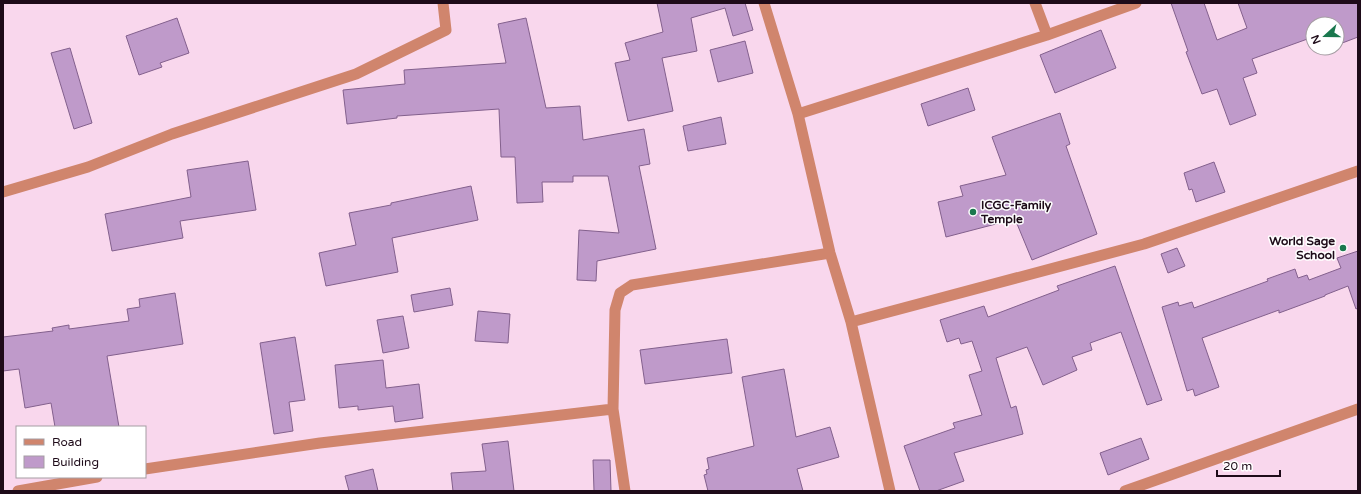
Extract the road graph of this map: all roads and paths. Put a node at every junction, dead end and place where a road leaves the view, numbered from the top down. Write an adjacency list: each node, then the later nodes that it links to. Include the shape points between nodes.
1 (443, 3): 8 (street, via 446,30 356,74 172,134 88,167)
2 (764, 3): 6 (street)
3 (1035, 3): 5 (street)
4 (1136, 3): 5 (street)
5 (1047, 35): 6 (street)
6 (798, 114): 9 (street)
7 (1358, 171): 10 (street, via 1144,244)
8 (3, 192)
9 (830, 252): 10 (street); 11 (street, via 632,285 620,293 615,310)
10 (851, 322): 17 (street)
11 (613, 409): 13 (street, via 320,443); 16 (street)
12 (1358, 409): 18 (street)
13 (146, 469)
14 (91, 478): 15 (street)
15 (18, 491)
16 (625, 491)
17 (890, 491)
18 (1125, 491)

